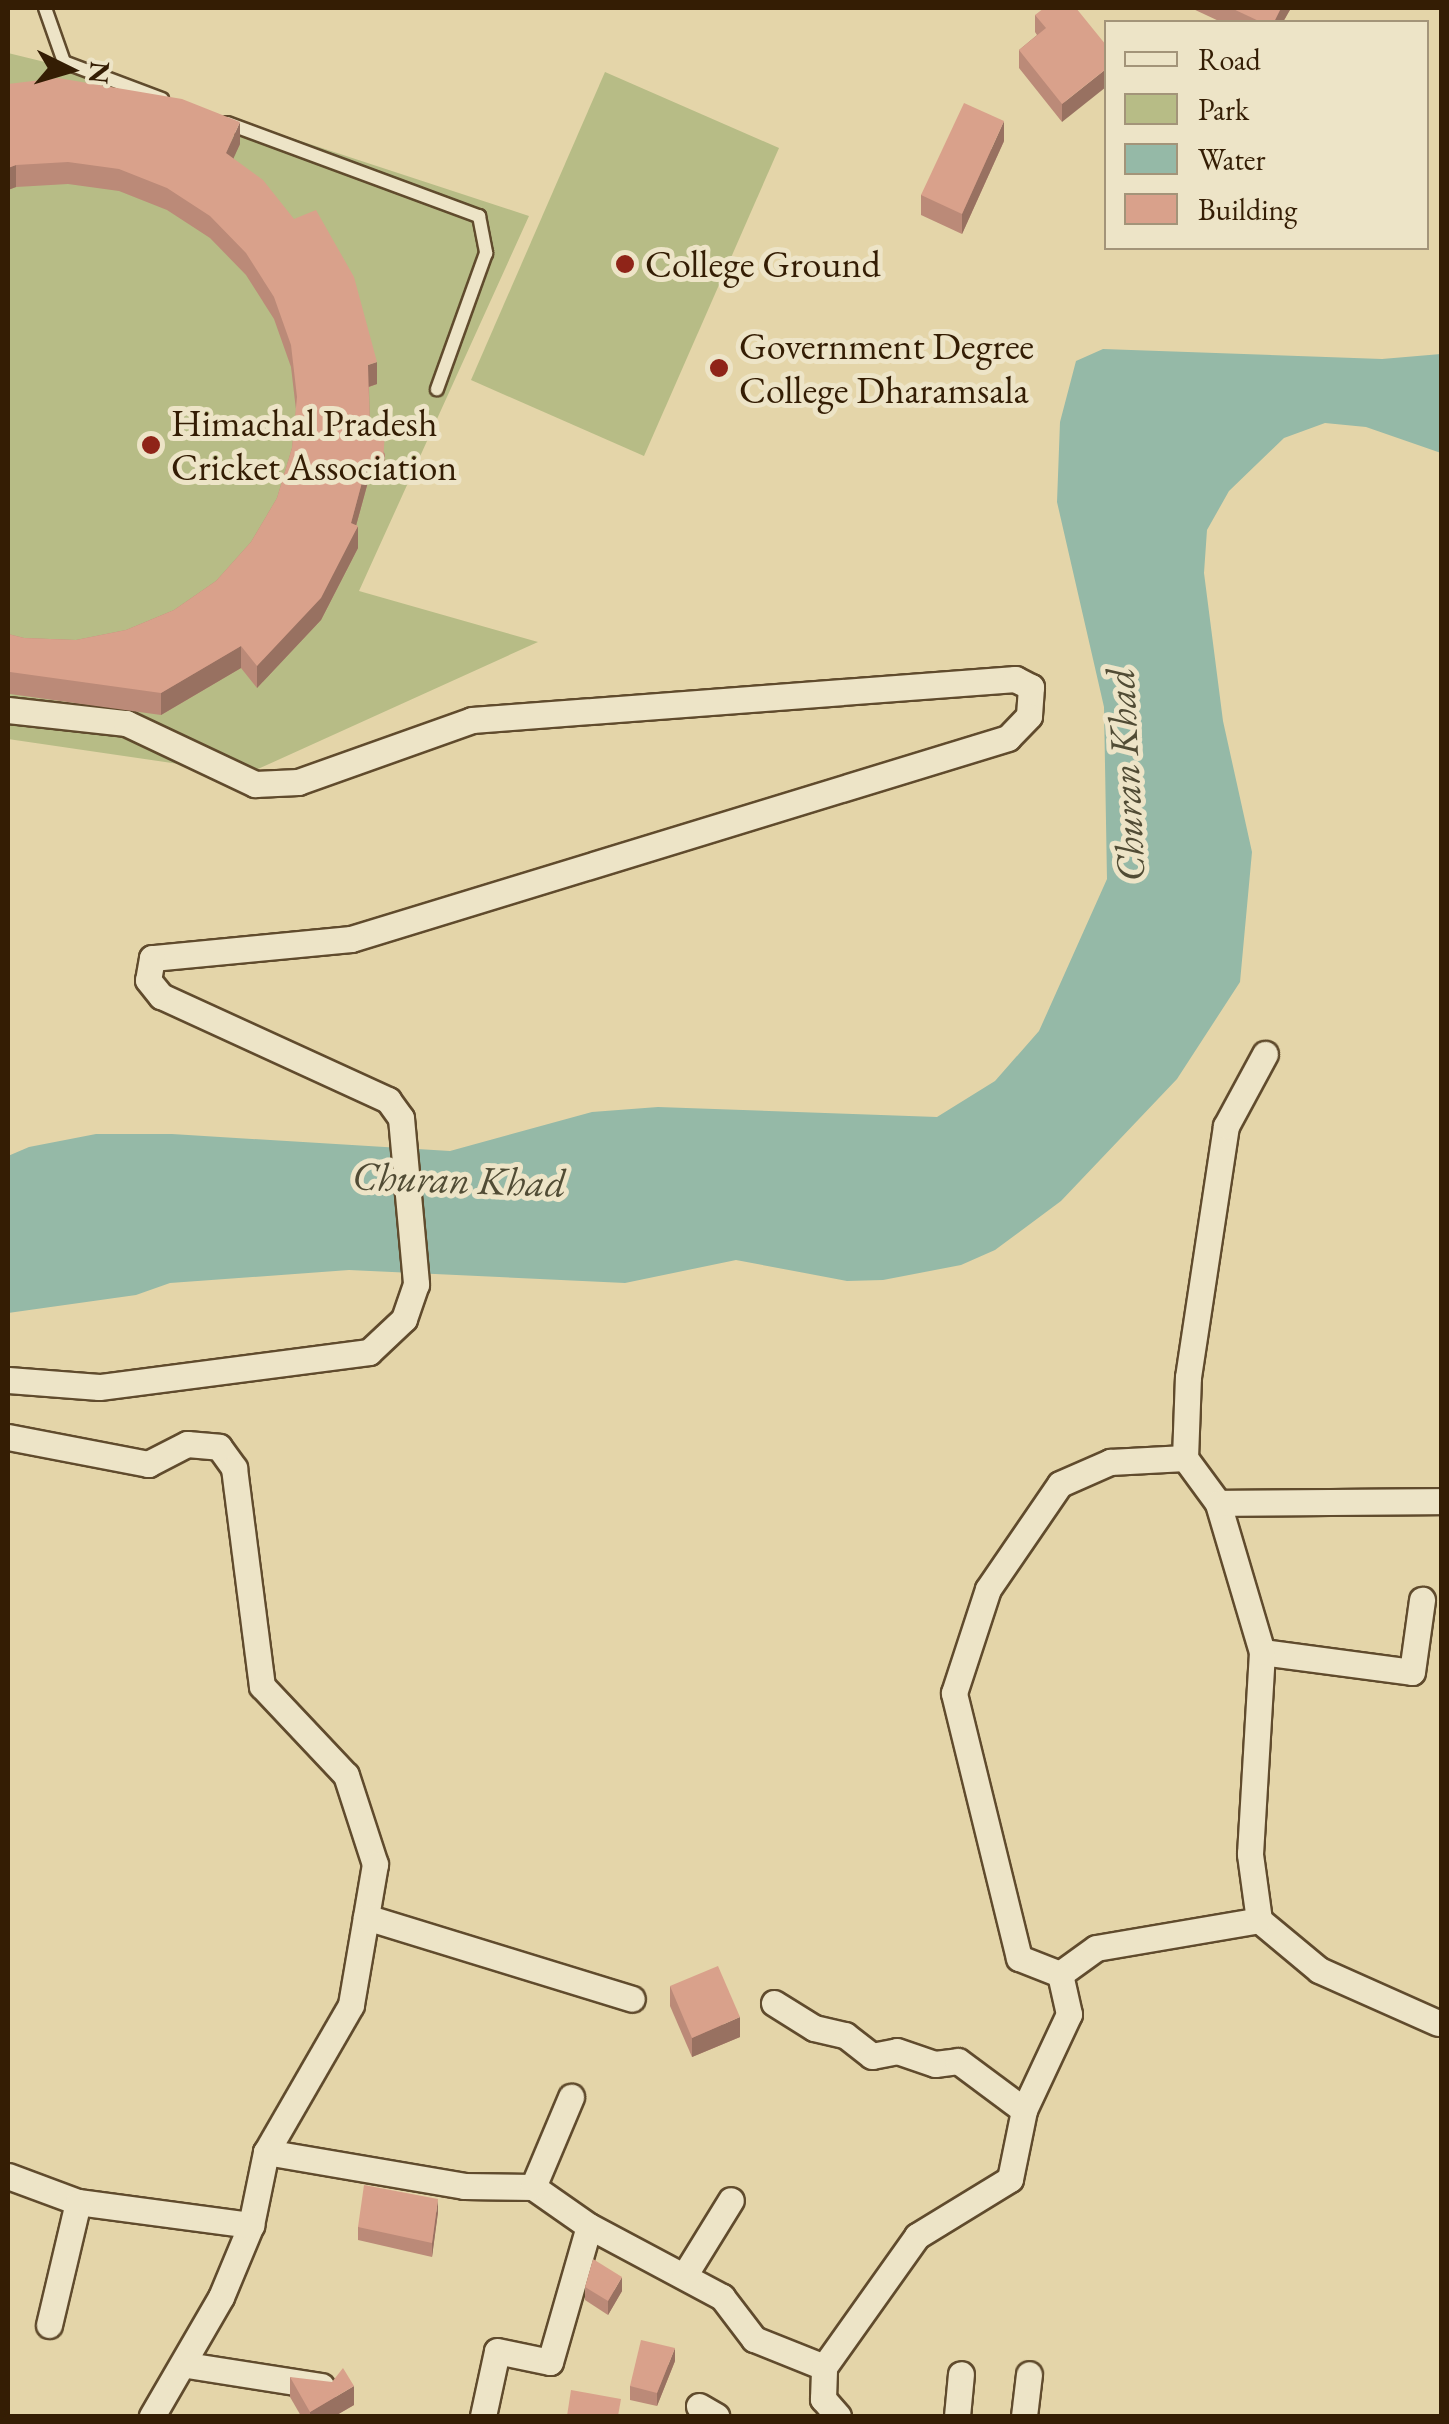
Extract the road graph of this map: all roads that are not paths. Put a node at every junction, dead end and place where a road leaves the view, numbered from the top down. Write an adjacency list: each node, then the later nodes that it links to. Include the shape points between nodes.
1 (45, 8): 2 (lane, via 64,62)
2 (174, 103)
3 (210, 116): 4 (lane, via 479,216 486,253)
4 (437, 389)
5 (8, 710): 7 (street, via 126,723 255,784 298,782 472,720 1015,679 1032,687 1029,716 1008,738 351,939 152,958 148,980 161,996 388,1100 401,1118 416,1284 404,1319 369,1352 98,1387)
6 (1265, 1054): 9 (street, via 1226,1126 1188,1376)
7 (8, 1380)
8 (8, 1436): 14 (street, via 148,1464 187,1444 219,1447 234,1468 262,1686 346,1775 376,1864)
9 (1185, 1458): 11 (street); 16 (street, via 1110,1462 1060,1484 988,1588 954,1693 1019,1958)
10 (1442, 1501): 11 (street)
11 (1218, 1503): 13 (street)
12 (1422, 1600): 13 (street, via 1412,1672)
13 (1262, 1652): 15 (street, via 1250,1854)
14 (366, 1918): 17 (street); 22 (street, via 351,2005)
15 (1258, 1920): 16 (street, via 1096,1948); 19 (street, via 1320,1970)
16 (1060, 1974): 21 (street, via 1069,2014)
17 (632, 2000)
18 (774, 2003): 21 (street, via 814,2028 845,2035 872,2056 898,2051 935,2064 958,2061)
19 (1438, 2023)
20 (572, 2097): 24 (street)
21 (1024, 2110): 32 (street, via 1010,2179 918,2236)
22 (266, 2152): 24 (street, via 464,2186); 27 (street)
23 (8, 2176): 26 (street)
24 (533, 2187): 28 (street)
25 (731, 2200): 29 (street)
26 (78, 2202): 27 (street); 30 (street)
27 (251, 2225): 31 (street)
28 (588, 2226): 29 (street); 37 (street, via 550,2362 497,2351)
29 (684, 2276): 32 (street, via 722,2297 754,2340)
30 (49, 2325)
31 (187, 2365): 35 (street); 36 (street)
32 (824, 2368): 38 (street, via 823,2400)
33 (961, 2374): 39 (street)
34 (1029, 2374): 40 (street)
35 (327, 2386)
36 (152, 2416)
37 (483, 2416)
38 (838, 2416)
39 (958, 2416)
40 (1024, 2416)

